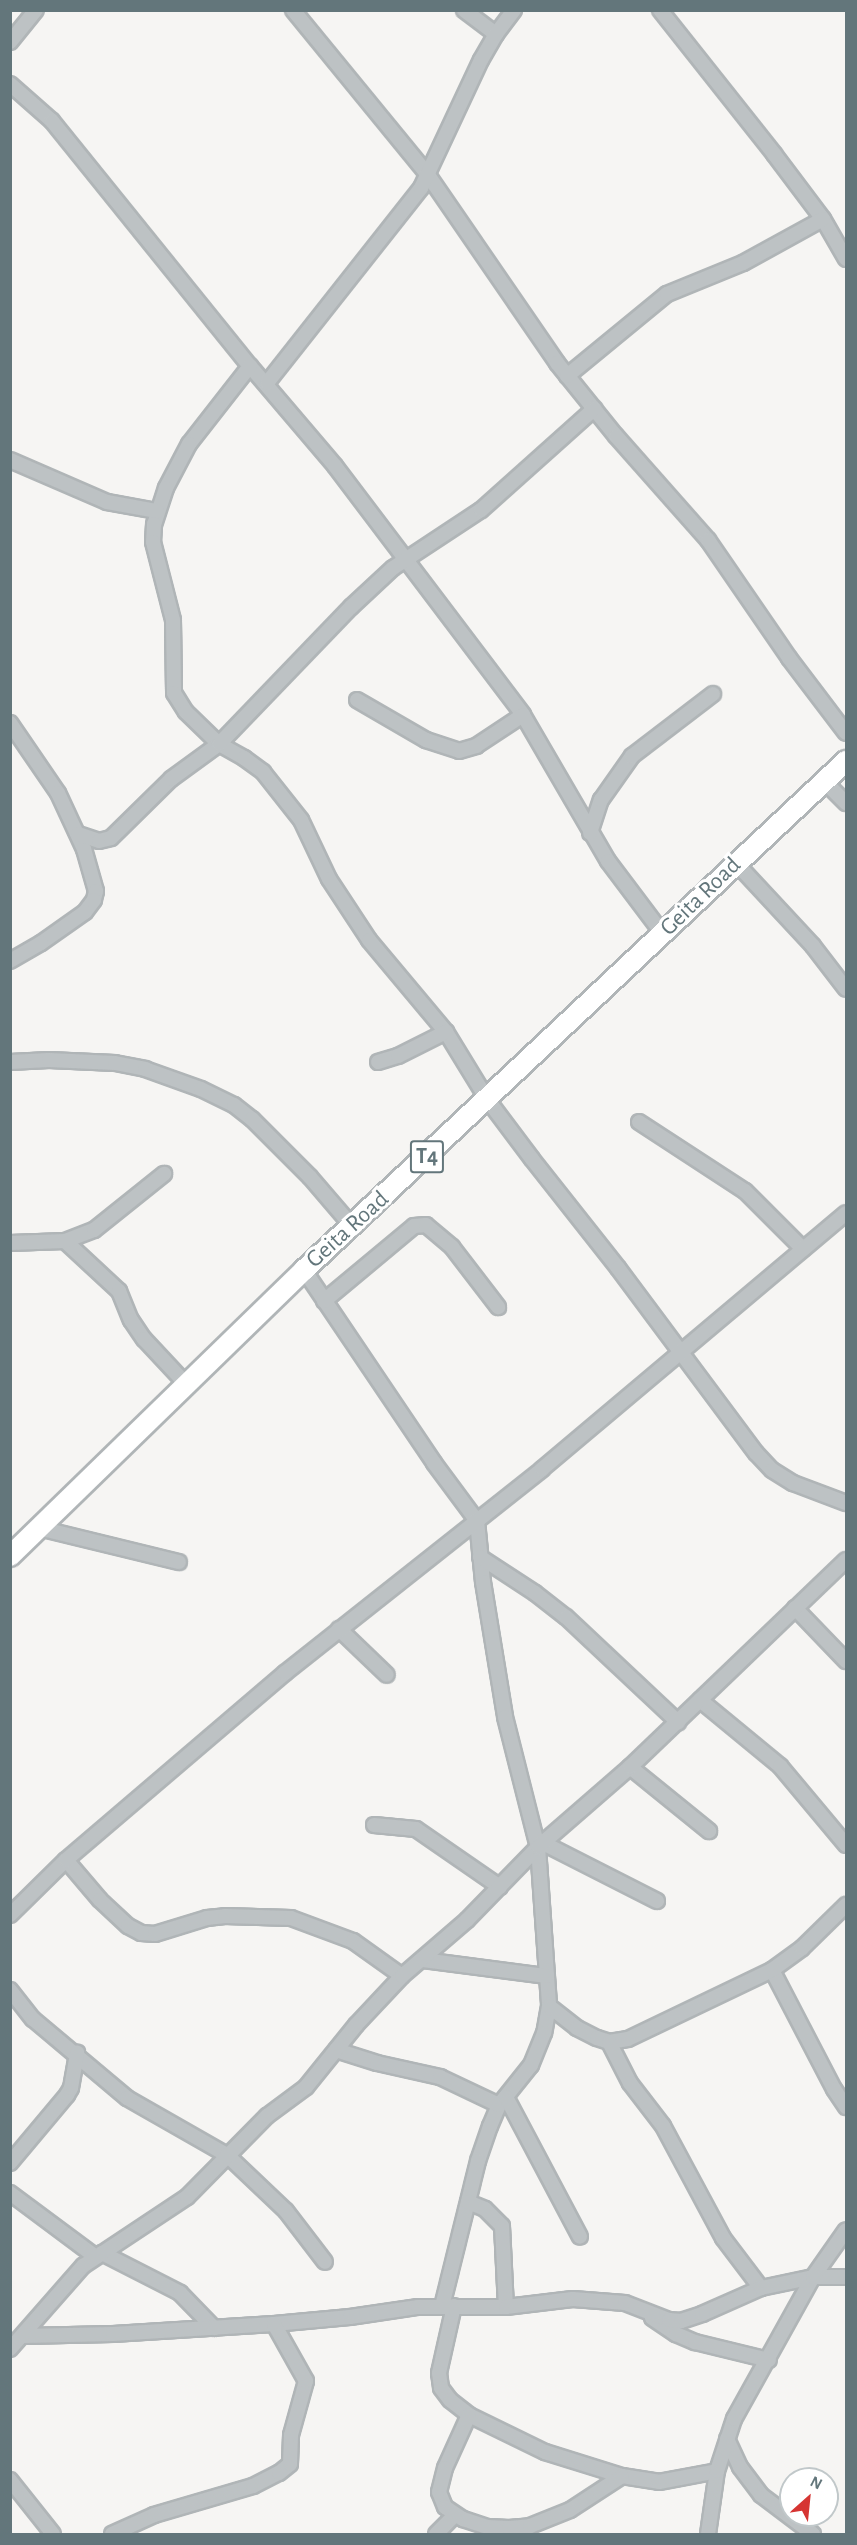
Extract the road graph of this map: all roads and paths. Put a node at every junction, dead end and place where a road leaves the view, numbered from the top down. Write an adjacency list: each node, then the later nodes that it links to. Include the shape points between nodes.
1 (36, 10): 7 (street)
2 (294, 10): 9 (street)
3 (464, 10): 6 (street)
4 (514, 10): 6 (street)
5 (660, 10): 10 (street)
6 (496, 34): 9 (street)
7 (10, 42)
8 (10, 84): 12 (street, via 52,121)
9 (428, 174): 13 (street); 14 (street, via 406,210)
10 (823, 219): 11 (street); 13 (street, via 743,263 667,294)
11 (846, 259)
12 (250, 366): 14 (street); 17 (street, via 189,444)
13 (567, 376): 15 (street)
14 (267, 383): 18 (street)
15 (594, 409): 18 (street, via 481,510); 23 (street, via 708,540)
16 (10, 460): 17 (street, via 107,502)
17 (157, 511): 24 (street, via 153,542 173,620 174,693 186,712)
18 (404, 560): 21 (street); 24 (street, via 351,607)
19 (713, 694): 28 (street, via 632,756 602,800)
20 (357, 700): 21 (street, via 426,740 459,751 476,746)
21 (523, 715): 28 (street)
22 (10, 723): 29 (street, via 58,793)
23 (846, 733)
24 (219, 744): 29 (street, via 171,779 108,840); 34 (street, via 263,772 289,804 301,820 329,879 369,940)
25 (846, 761): 26 (highway, Geita Road / T4)
26 (825, 782): 27 (street); 30 (highway, Geita Road / T4)
27 (846, 802)
28 (590, 833): 31 (street)
29 (78, 834): 32 (street, via 92,871 94,900 69,925)
30 (736, 863): 31 (highway, Geita Road / T4); 33 (street, via 813,946)
31 (663, 934): 37 (highway, Geita Road / T4)
32 (10, 961)
33 (846, 989)
34 (446, 1032): 36 (street); 37 (street)
35 (10, 1062): 41 (street, via 115,1063 156,1072 201,1089 252,1119 310,1177)
36 (378, 1062)
37 (488, 1099): 41 (highway, Geita Road / T4); 48 (street)
38 (639, 1122): 44 (street, via 745,1191)
39 (164, 1174): 42 (street, via 94,1230)
40 (846, 1212): 44 (street)
41 (352, 1227): 45 (highway, Geita Road / T4)
42 (65, 1241): 43 (street); 49 (street, via 119,1291 144,1339)
43 (10, 1243)
44 (803, 1249): 48 (street)
45 (304, 1270): 46 (street); 49 (highway, Geita Road / T4)
46 (324, 1301): 47 (street, via 414,1226 426,1225 452,1247); 51 (street)
47 (498, 1307)
48 (680, 1352): 50 (street, via 772,1470 793,1483); 51 (street)
49 (186, 1384): 52 (highway, Geita Road / T4)
50 (846, 1503)
51 (477, 1521): 54 (street); 58 (street)
52 (39, 1528): 53 (highway, Geita Road / T4); 56 (street)
53 (10, 1556)
54 (480, 1557): 62 (street, via 566,1617); 66 (street, via 505,1717)
55 (846, 1560): 57 (street)
56 (179, 1562)
57 (795, 1608): 59 (street); 61 (street)
58 (339, 1629): 60 (street); 68 (street)
59 (846, 1661)
60 (387, 1675)
61 (700, 1700): 62 (street); 67 (street, via 780,1766 806,1792)
62 (678, 1722): 63 (street)
63 (630, 1767): 65 (street); 66 (street)
64 (374, 1825): 69 (street, via 416,1829)
65 (709, 1831)
66 (540, 1845): 69 (street); 70 (street); 76 (street)
67 (846, 1845)
68 (66, 1860): 72 (street); 75 (street, via 100,1900 141,1933 155,1934 207,1917 291,1918 353,1941)
69 (500, 1887): 73 (street)
70 (657, 1901)
71 (846, 1905): 74 (street, via 802,1948)
72 (10, 1915)
73 (423, 1960): 75 (street); 76 (street)
74 (772, 1970): 79 (street, via 673,2020 628,2039); 83 (street)
75 (402, 1976): 80 (street)
76 (547, 1976): 78 (street)
77 (10, 1990): 81 (street, via 33,2019)
78 (549, 2006): 79 (street, via 577,2028); 82 (street, via 544,2033 531,2065)
79 (609, 2042): 94 (street, via 630,2083 668,2134 723,2238)
80 (336, 2050): 82 (street, via 440,2077); 84 (street, via 306,2087 267,2116)
81 (76, 2053): 84 (street, via 136,2104); 85 (street, via 67,2095)
82 (503, 2101): 87 (street, via 478,2161); 89 (street)
83 (846, 2107)
84 (227, 2155): 90 (street, via 181,2202); 91 (street, via 286,2211)
85 (10, 2163)
86 (10, 2193): 90 (street)
87 (468, 2202): 95 (street); 96 (street, via 485,2209 502,2226)
88 (846, 2230): 92 (street)
89 (580, 2236)
90 (99, 2255): 99 (street, via 180,2294); 100 (street, via 75,2274)
91 (325, 2262)
92 (813, 2277): 93 (street); 94 (street); 102 (street)
93 (846, 2277)
94 (761, 2288): 97 (street, via 681,2321)
95 (448, 2306): 96 (street); 98 (street); 103 (street, via 439,2373 441,2388)
96 (506, 2307): 97 (street, via 598,2300)
97 (645, 2310): 102 (street, via 657,2323 696,2342)
98 (274, 2324): 99 (street); 110 (street, via 306,2381 291,2435 290,2464 253,2486 154,2515)
99 (214, 2328): 100 (street)
100 (23, 2336): 101 (street)
101 (10, 2349)
102 (769, 2360): 104 (street, via 742,2403)
103 (469, 2415): 106 (street, via 545,2452); 108 (street, via 439,2492 445,2507)
104 (727, 2439): 105 (street); 113 (street, via 740,2468 761,2495)
105 (717, 2471): 106 (street, via 659,2482); 112 (street)
106 (622, 2476): 108 (street, via 570,2510 530,2526 488,2527)
107 (10, 2480): 109 (street)
108 (454, 2515): 111 (street)
109 (47, 2533)
110 (112, 2535)
111 (436, 2535)
112 (708, 2535)
113 (813, 2535)

